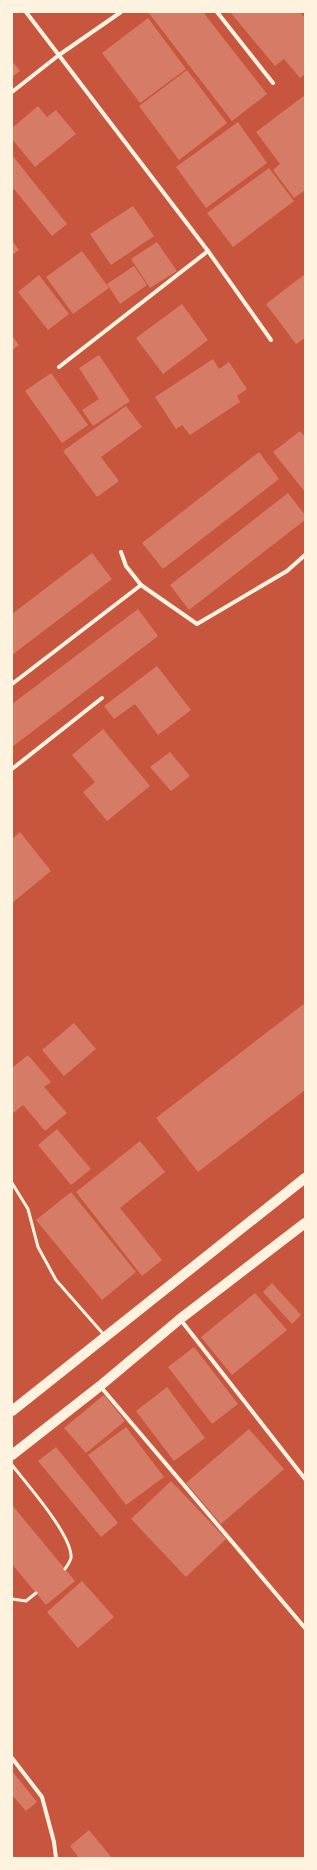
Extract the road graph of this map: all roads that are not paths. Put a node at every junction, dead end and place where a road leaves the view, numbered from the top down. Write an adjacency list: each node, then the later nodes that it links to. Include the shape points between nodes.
1 (26, 12): 4 (street)
2 (121, 12): 4 (street)
3 (217, 12): 5 (street)
4 (59, 55): 6 (street); 7 (street)
5 (273, 83)
6 (12, 92)
7 (208, 250): 8 (street); 9 (street)
8 (271, 340)
9 (59, 367)
10 (121, 552): 12 (street, via 126,566)
11 (305, 555): 12 (street, via 287,571 197,624)
12 (141, 585): 13 (street)
13 (12, 684)
14 (102, 698): 15 (street)
15 (12, 768)
16 (305, 1178): 20 (main road)
17 (12, 1183): 20 (lane, via 28,1209 38,1247 56,1280)
18 (305, 1222): 19 (main road)
19 (180, 1319): 21 (main road); 25 (street)
20 (107, 1337): 22 (main road)
21 (100, 1386): 23 (main road); 29 (street)
22 (12, 1411)
23 (12, 1455)
24 (12, 1465): 26 (lane, via 68,1542 71,1558)
25 (305, 1479)
26 (65, 1570)
27 (36, 1593): 28 (lane, via 26,1601)
28 (12, 1599)
29 (305, 1628)
30 (12, 1758): 31 (street, via 42,1797)
31 (56, 1858)

